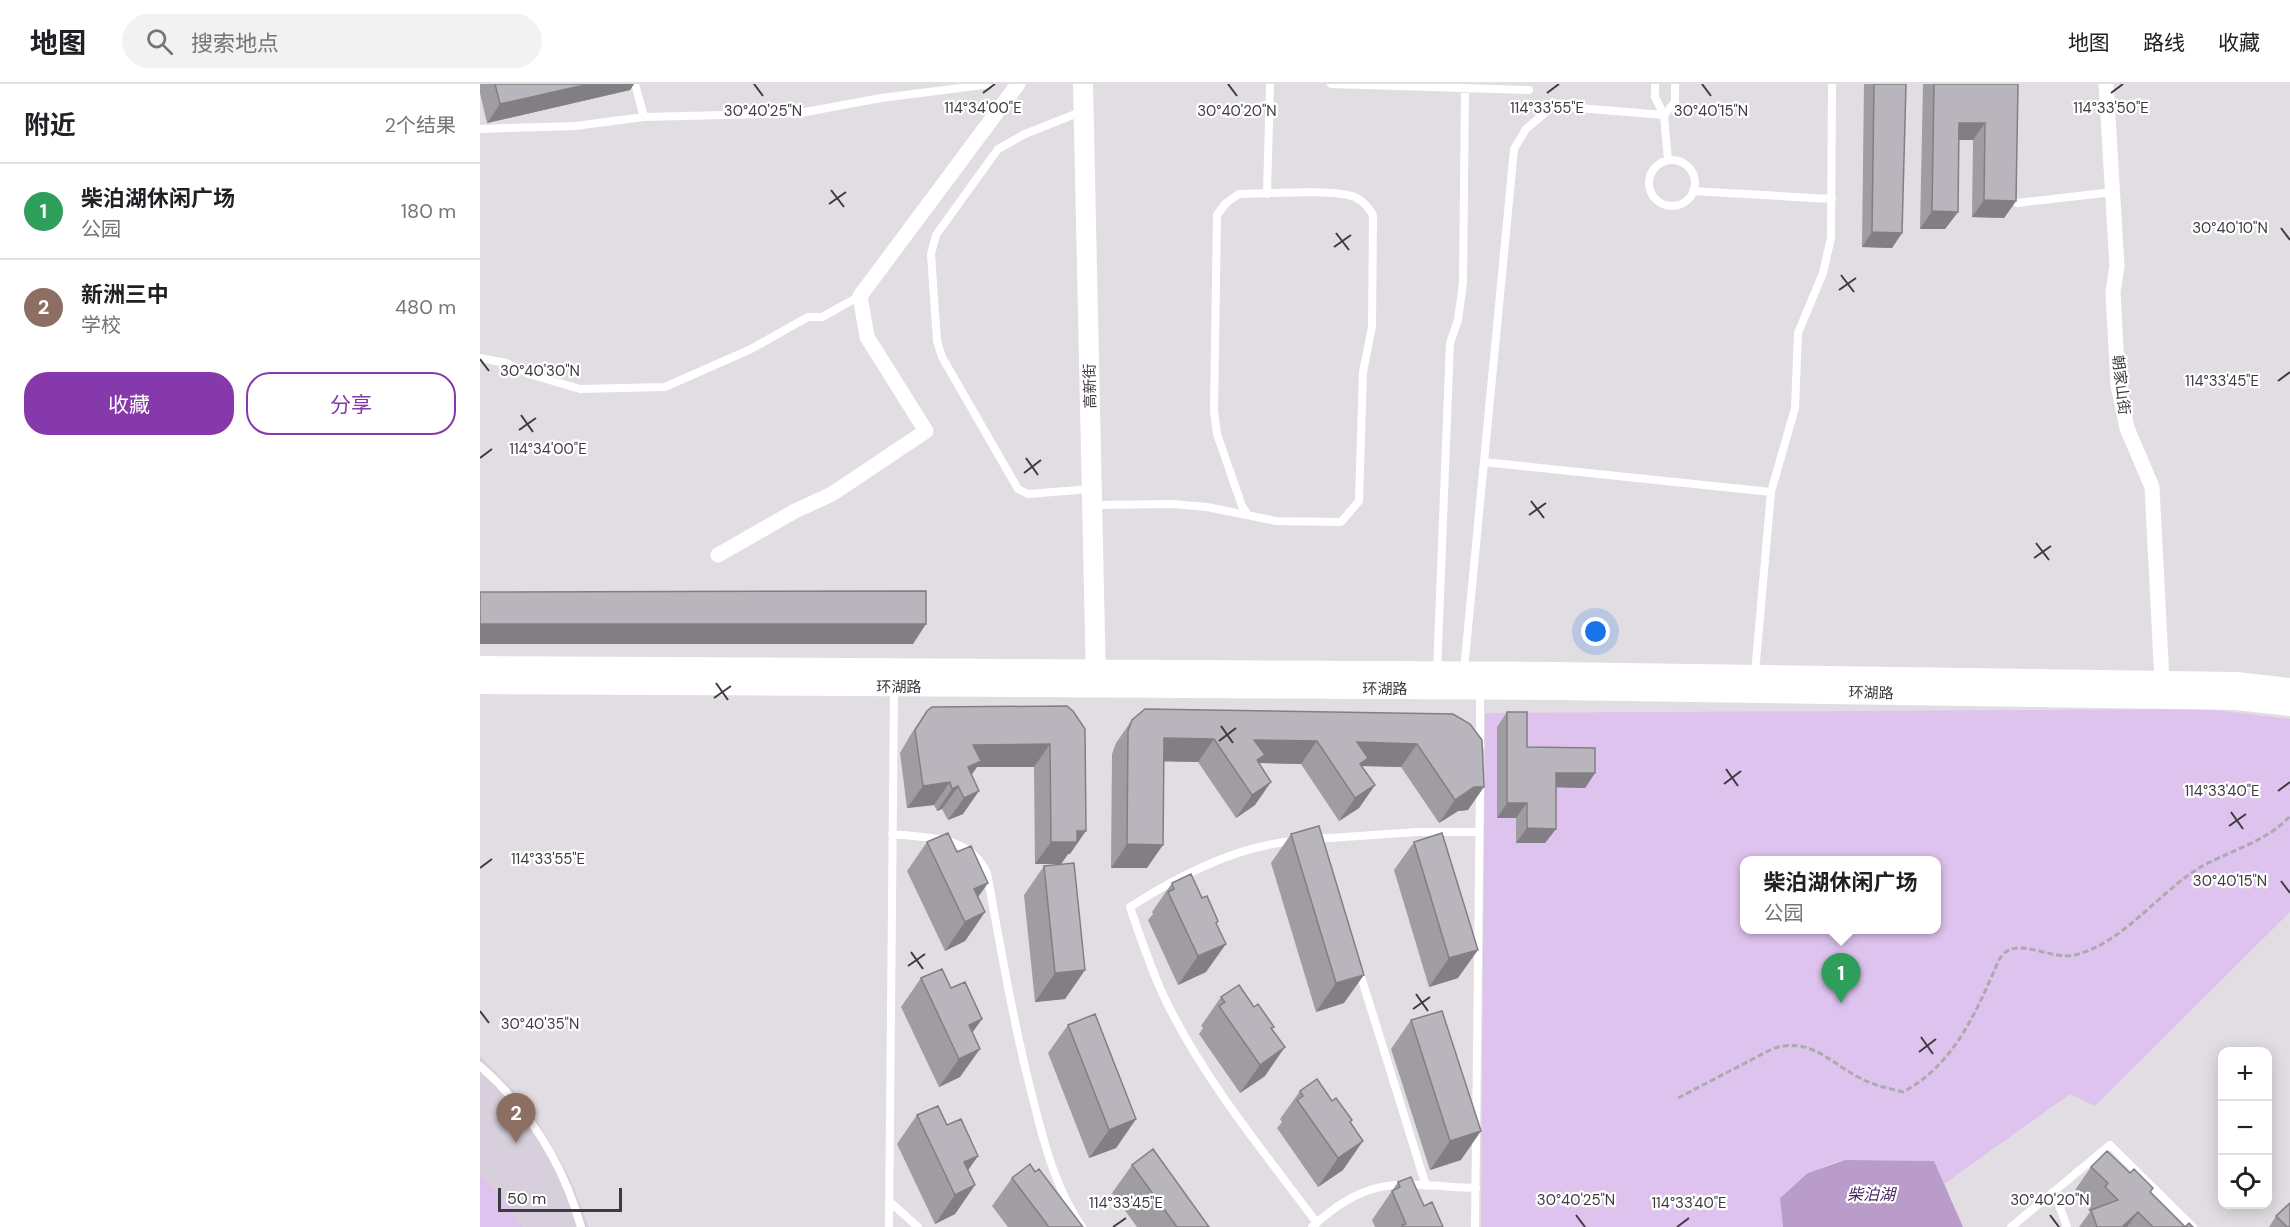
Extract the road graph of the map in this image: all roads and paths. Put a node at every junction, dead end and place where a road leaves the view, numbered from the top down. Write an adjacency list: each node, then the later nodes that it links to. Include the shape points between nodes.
1 (635, 84): 15 (lane)
2 (991, 84): 15 (lane, via 800,113)
3 (1018, 84): 23 (street)
4 (1083, 84): 13 (street, 高新街)
5 (1270, 84): 20 (lane)
6 (1331, 84): 11 (lane)
7 (1655, 84): 14 (lane, via 1655,97)
8 (1675, 84): 14 (lane, via 1675,102)
9 (1832, 84): 21 (lane)
10 (2106, 84): 19 (street, 朝家山街)
11 (1465, 88): 12 (lane); 31 (lane, via 1464,283 1450,343)
12 (1529, 90)
13 (1084, 111): 27 (street, 高新街); 27 (lane, via 998,149 936,235 931,254 937,341 942,357 1018,489 1028,494)
14 (1664, 115): 17 (lane); 25 (lane, via 1553,105 1526,129 1514,149)
15 (644, 117): 16 (lane, via 575,126)
16 (480, 129)
17 (1668, 160): 18 (lane, via 1687,165 1694,177); 18 (lane, via 1656,165 1649,176 1649,189 1656,199 1666,205 1679,205)
18 (1693, 191): 21 (lane)
19 (2113, 192): 22 (lane); 34 (street, 朝家山街, via 2118,385 2134,449 2152,487)
20 (1267, 194): 28 (lane, via 1239,194 1217,215 1214,411 1217,434); 28 (lane, via 1336,194 1355,197 1367,205 1373,215 1372,327 1363,372 1359,501 1355,509 1341,522 1276,521)
21 (1832, 199): 26 (lane, via 1829,256 1798,333 1795,408)
22 (2017, 203)
23 (860, 296): 24 (lane, via 822,317 808,317 751,349 664,387 580,389); 29 (street, via 867,337 926,431 832,494)
24 (480, 358)
25 (1484, 462): 26 (lane); 36 (lane)
26 (1771, 492): 32 (lane)
27 (1092, 497): 28 (lane); 33 (street, 高新街)
28 (1248, 515)
29 (718, 555)
30 (480, 666): 33 (street, 环湖路)
31 (1437, 672): 33 (street, 环湖路); 36 (street, 环湖路)
32 (1755, 674): 34 (street, 环湖路); 36 (street, 环湖路)
33 (1096, 679): 36 (street, 环湖路); 37 (street, 环湖路)
34 (2162, 681): 38 (street, 环湖路)
35 (480, 684): 37 (street, 环湖路)
36 (1468, 684): 39 (street, 环湖路, via 2224,700); 40 (lane)
37 (894, 687): 44 (lane)
38 (2290, 688)
39 (2290, 705)
40 (1480, 761)
41 (1480, 773): 43 (lane)
42 (2290, 816): 49 (path, via 2269,834 2197,869 2097,946 2059,957 2018,947 2006,951 1959,1041 1936,1069 1903,1092 1858,1077 1817,1049 1789,1045 1772,1048)
43 (1479, 832): 45 (lane); 51 (lane)
44 (892, 834): 53 (lane); 58 (lane, via 953,842 972,852 987,873 1019,1047 1048,1158)
45 (1319, 839): 46 (lane); 54 (lane, via 1271,843 1169,884 1130,907 1150,967 1185,1037)
46 (1322, 850)
47 (1357, 962): 50 (lane)
48 (480, 1066): 55 (lane, via 519,1106 551,1152)
49 (1678, 1098)
50 (1426, 1186): 51 (lane); 54 (lane, via 1386,1184 1364,1190 1335,1206)
51 (1476, 1188): 59 (lane)
52 (2054, 1191): 60 (lane); 61 (lane); 62 (lane, via 2110,1145)
53 (889, 1201): 56 (lane); 57 (lane)
54 (1314, 1225)
55 (581, 1227)
56 (889, 1227)
57 (918, 1227)
58 (1082, 1227)
59 (1475, 1227)
60 (2011, 1227)
61 (2067, 1227)
62 (2193, 1227)

